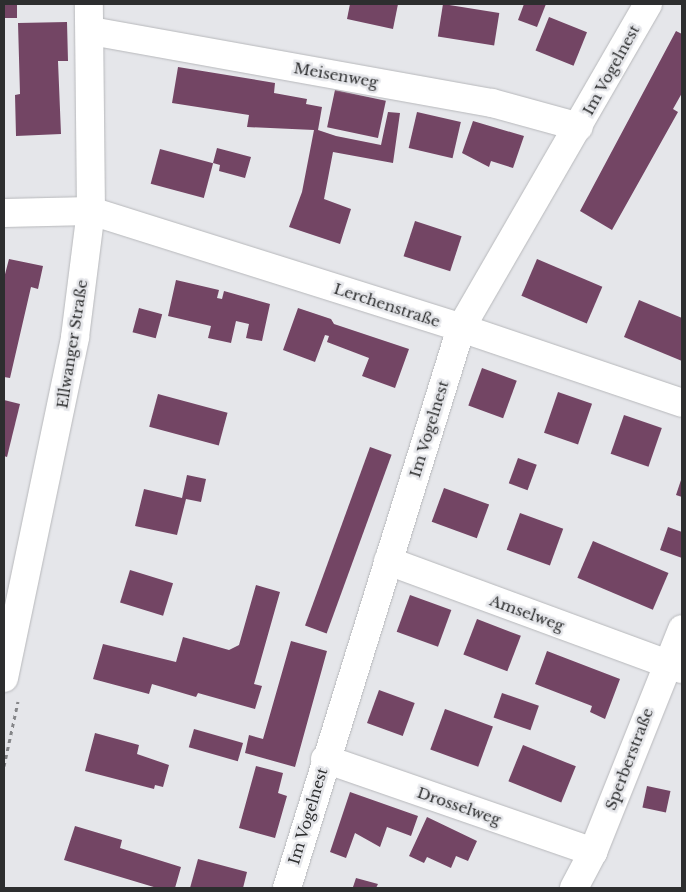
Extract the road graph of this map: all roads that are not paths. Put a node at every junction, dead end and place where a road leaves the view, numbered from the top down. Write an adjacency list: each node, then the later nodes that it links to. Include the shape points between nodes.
1 (89, 4): 3 (street, Ellwanger Straße)
2 (648, 4): 4 (street, Im Vogelnest)
3 (91, 31): 4 (street, Meisenweg, via 492,104); 5 (street, Ellwanger Straße)
4 (580, 127): 7 (street, Im Vogelnest)
5 (91, 211): 6 (street, Lerchenstraße); 7 (street, Lerchenstraße); 12 (street, Ellwanger Straße, via 66,389)
6 (4, 213)
7 (461, 328): 8 (street, Lerchenstraße); 9 (street, Im Vogelnest)
8 (682, 404)
9 (388, 561): 11 (street, Amselweg); 13 (street, Im Vogelnest)
10 (682, 628): 11 (street, Sperberstraße)
11 (674, 667): 14 (street, Sperberstraße)
12 (4, 678)
13 (325, 759): 14 (street, Drosselweg); 15 (street, Im Vogelnest)
14 (593, 852): 16 (street, Sperberstraße)
15 (287, 888)
16 (574, 888)

